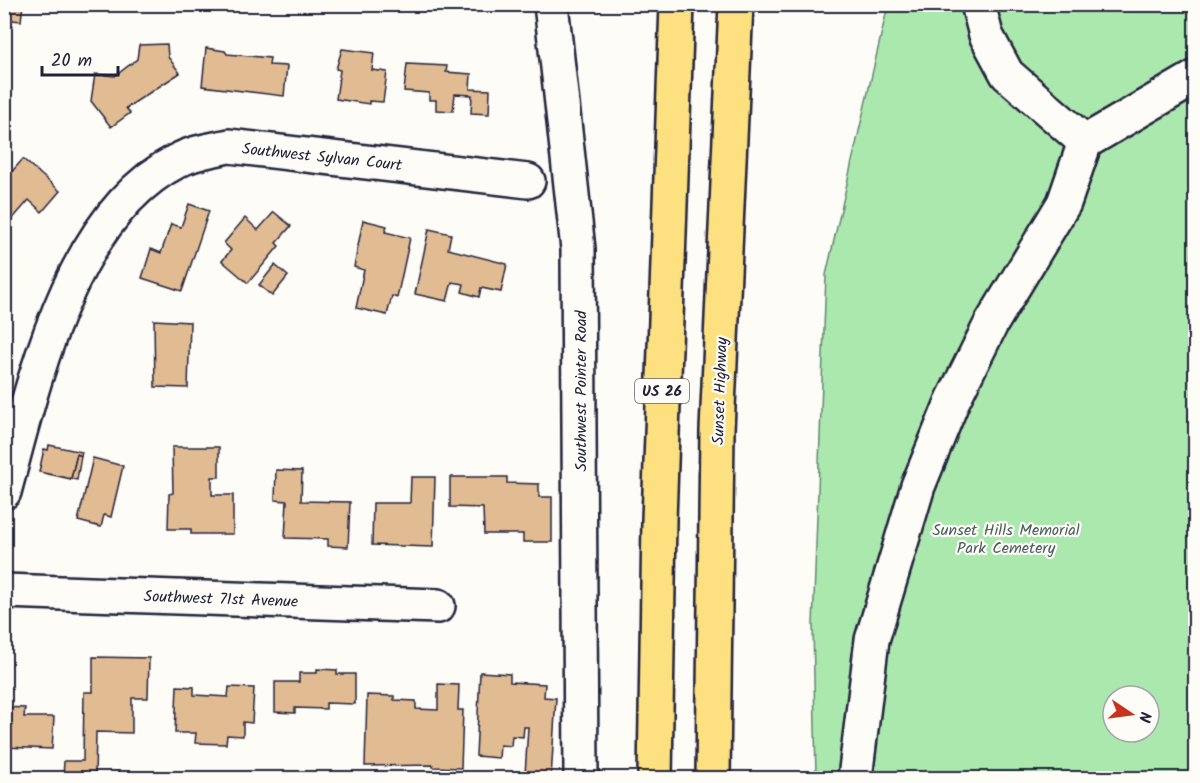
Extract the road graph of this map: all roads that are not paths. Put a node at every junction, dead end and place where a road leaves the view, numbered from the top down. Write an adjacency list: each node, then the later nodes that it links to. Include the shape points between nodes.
1 (551, 4): 12 (street, Southwest Pointer Road, via 578,249)
2 (677, 4): 13 (highway, US 26, via 658,520)
3 (736, 4): 11 (highway, Sunset Highway, via 718,395)
4 (978, 4): 6 (street, via 986,35 1007,74)
5 (1196, 76): 6 (street)
6 (1085, 142): 16 (street, via 1064,203 991,324 952,400 918,486 872,640)
7 (528, 181): 8 (street, Southwest Sylvan Court, via 229,146 198,152 175,162 123,204 85,257 48,339)
8 (4, 492)
9 (4, 591): 10 (street, Southwest 71st Avenue)
10 (438, 606)
11 (712, 689): 14 (highway, Sunset Highway); 15 (highway)
12 (581, 778)
13 (655, 778)
14 (713, 778)
15 (731, 778)
16 (855, 778)

